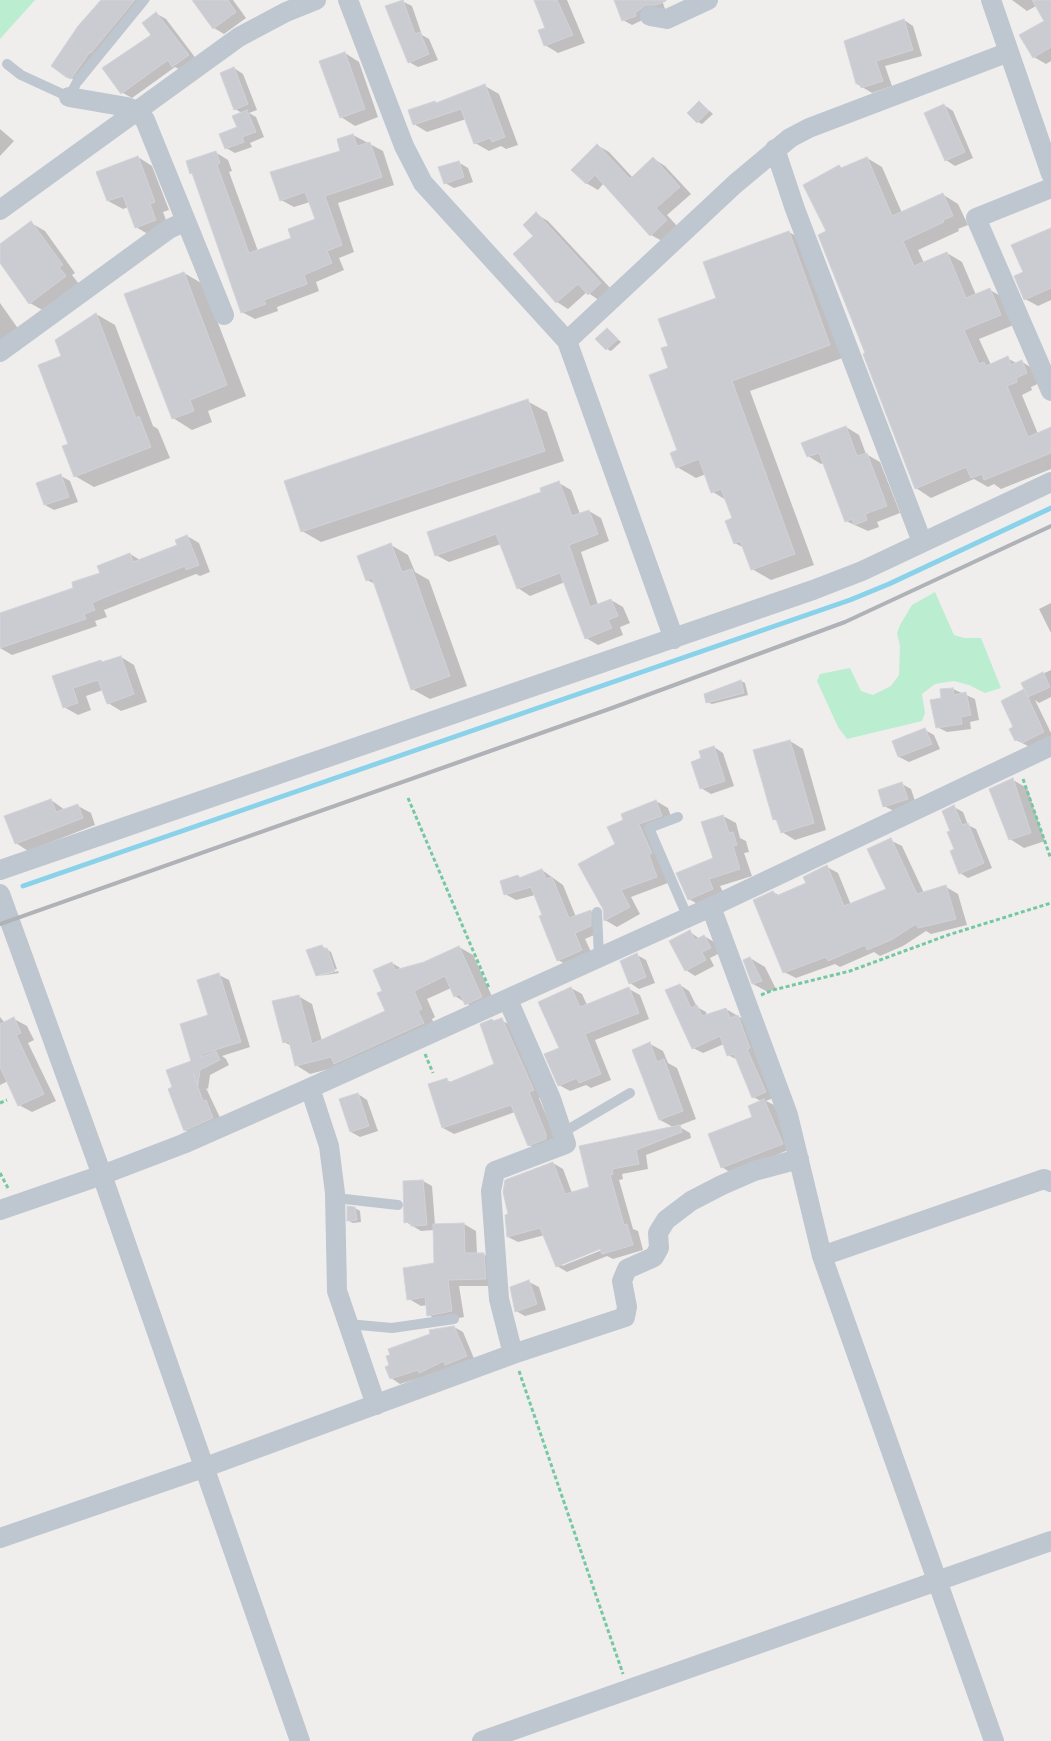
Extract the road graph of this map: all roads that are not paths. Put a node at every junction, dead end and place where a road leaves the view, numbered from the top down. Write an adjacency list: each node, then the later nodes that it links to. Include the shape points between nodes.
1 (144, 0): 9 (lane, via 77,82)
2 (316, 0): 10 (street, via 279,15 239,37)
3 (348, 0): 17 (street, via 404,146 423,183)
4 (708, 0): 6 (street, via 667,19)
5 (991, 0): 7 (street)
6 (650, 16)
7 (1009, 52): 11 (street, via 809,128); 12 (street)
8 (7, 64): 9 (lane, via 21,75)
9 (69, 97): 10 (street, via 126,107)
10 (137, 112): 14 (street); 15 (street, via 150,129)
11 (775, 149): 17 (street); 21 (street)
12 (1051, 174)
13 (1051, 188): 19 (street, via 976,218)
14 (0, 210)
15 (186, 221): 16 (street); 18 (street, via 169,229)
16 (224, 315)
17 (567, 341): 22 (street)
18 (0, 352)
19 (1051, 391)
20 (1051, 482): 21 (street)
21 (922, 542): 22 (street, via 813,590)
22 (674, 639): 25 (street)
23 (1051, 746): 27 (street)
24 (678, 817): 29 (lane, via 649,828)
25 (0, 870)
26 (0, 894): 36 (street)
27 (711, 907): 29 (street); 35 (street, via 788,1114)
28 (597, 912): 30 (lane)
29 (688, 918): 30 (street)
30 (599, 958): 31 (street)
31 (502, 1002): 32 (street); 34 (street, via 551,1099)
32 (310, 1088): 36 (street, via 184,1144); 38 (street, via 328,1146)
33 (630, 1093): 34 (lane)
34 (562, 1133): 44 (street, via 566,1144 495,1171 491,1190 499,1299)
35 (799, 1159): 41 (street); 44 (street, via 722,1185 691,1201 666,1220 658,1233 654,1257 627,1269 622,1281 627,1307 625,1317)
36 (102, 1175): 40 (street); 46 (street)
37 (1051, 1182): 41 (street, via 1044,1178)
38 (336, 1198): 39 (lane); 43 (street, via 337,1291)
39 (398, 1205)
40 (0, 1210)
41 (822, 1256): 49 (street)
42 (454, 1319): 43 (lane, via 392,1328)
43 (347, 1324): 45 (street)
44 (513, 1354): 45 (street)
45 (376, 1405): 46 (street)
46 (204, 1468): 47 (street); 50 (street)
47 (0, 1538)
48 (1051, 1541): 49 (street)
49 (938, 1580): 51 (street); 52 (street)
50 (300, 1741)
51 (482, 1741)
52 (994, 1741)

